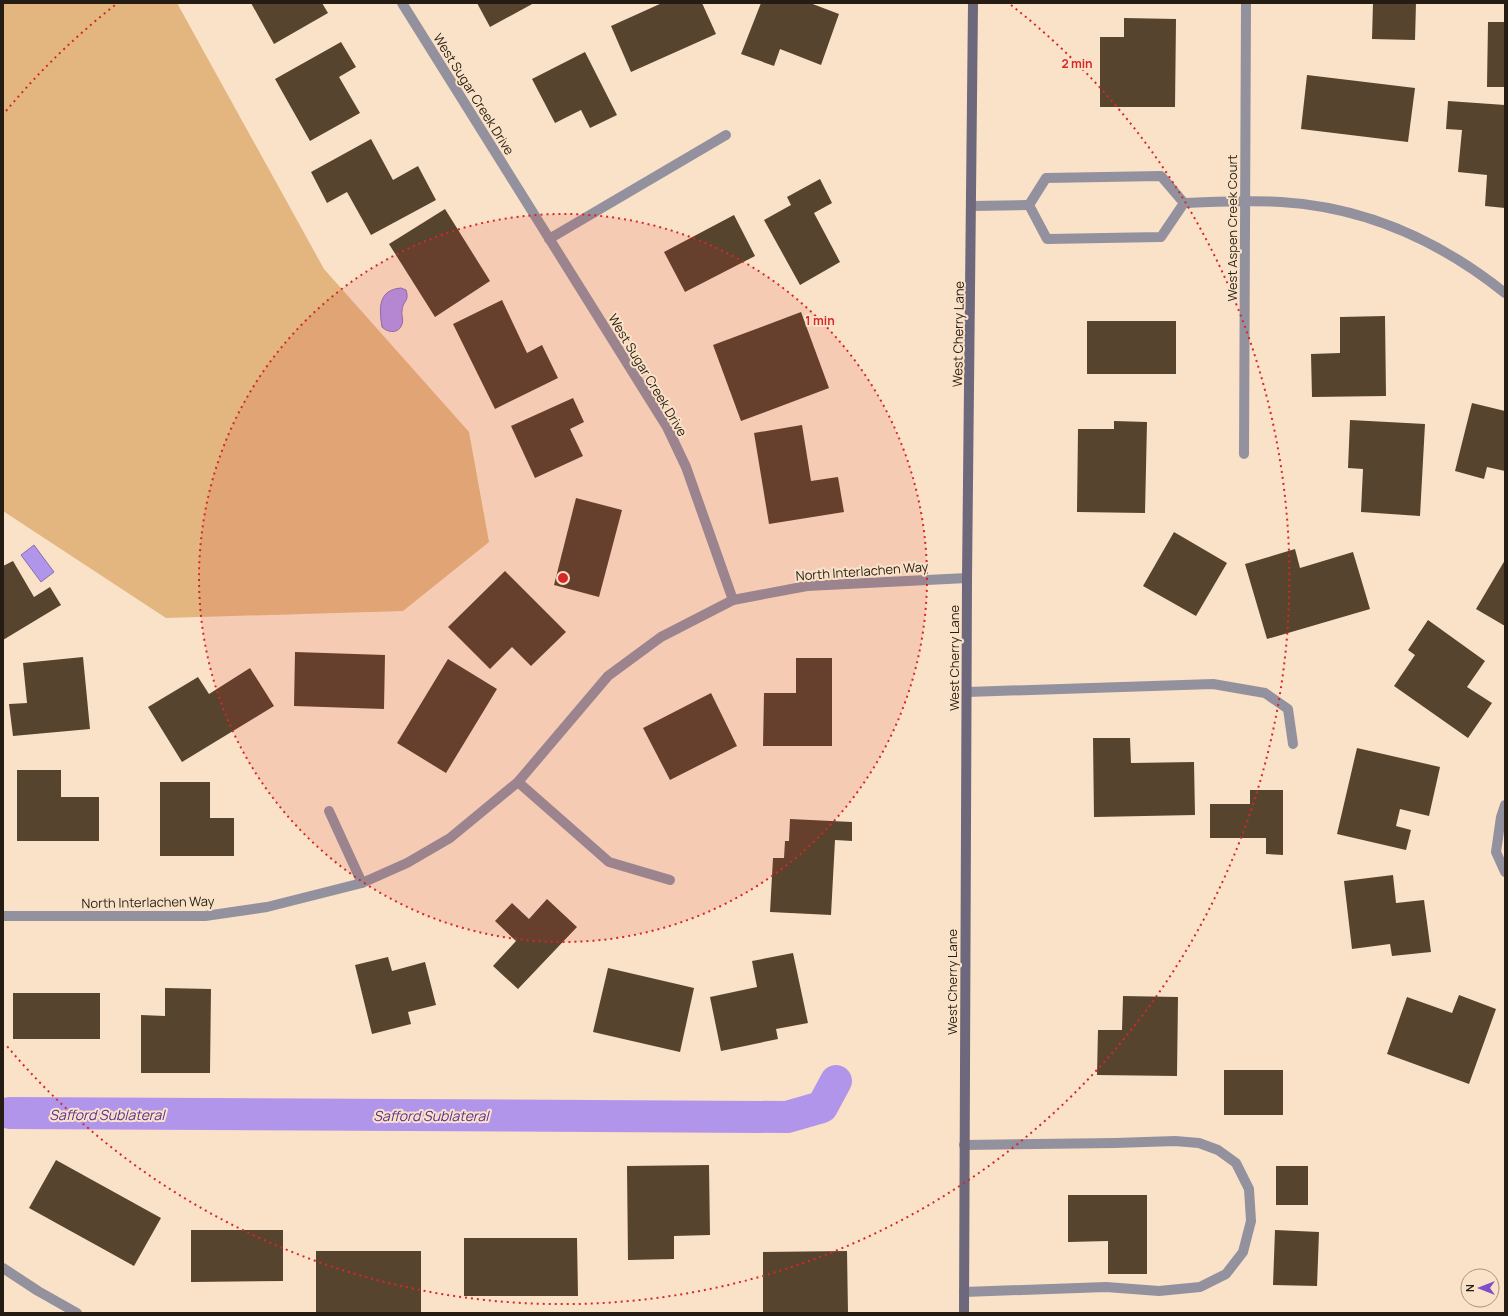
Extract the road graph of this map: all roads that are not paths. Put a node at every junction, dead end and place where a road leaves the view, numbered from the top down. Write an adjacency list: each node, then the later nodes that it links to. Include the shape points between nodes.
1 (402, 3): 9 (street, West Sugar Creek Drive)
2 (973, 3): 8 (main road, West Cherry Lane)
3 (1246, 3): 5 (street, West Aspen Creek Court)
4 (726, 135): 9 (street)
5 (1245, 201): 6 (street); 10 (street, via 1317,206 1385,223 1449,253); 11 (street, West Aspen Creek Court)
6 (1184, 203): 7 (street, via 1161,176 1046,178); 7 (street, via 1161,237 1047,239)
7 (1029, 205): 8 (street)
8 (972, 206): 12 (main road, West Cherry Lane)
9 (550, 239): 13 (street, West Sugar Creek Drive, via 667,427 686,467)
10 (1505, 293)
11 (1244, 454)
12 (967, 578): 13 (street, North Interlachen Way, via 807,586); 14 (main road, West Cherry Lane)
13 (733, 600): 16 (street, North Interlachen Way, via 661,637 608,676)
14 (967, 692): 15 (street, via 1213,684 1265,693 1288,708); 23 (main road, West Cherry Lane)
15 (1292, 744)
16 (518, 782): 20 (street, via 609,862); 21 (street, North Interlachen Way, via 450,838 406,863)
17 (1505, 805): 19 (street, via 1496,852)
18 (329, 811): 21 (street)
19 (1505, 872)
20 (670, 880)
21 (362, 883): 22 (street, North Interlachen Way, via 267,907 205,916)
22 (3, 916)
23 (964, 1145): 25 (main road, West Cherry Lane); 25 (street, via 1175,1141 1199,1143 1218,1150 1236,1163 1249,1189 1251,1221 1243,1252 1226,1274 1200,1287 1159,1291 1106,1287)
24 (3, 1268): 26 (street)
25 (964, 1292): 27 (main road, West Cherry Lane)
26 (77, 1313)
27 (964, 1313)

